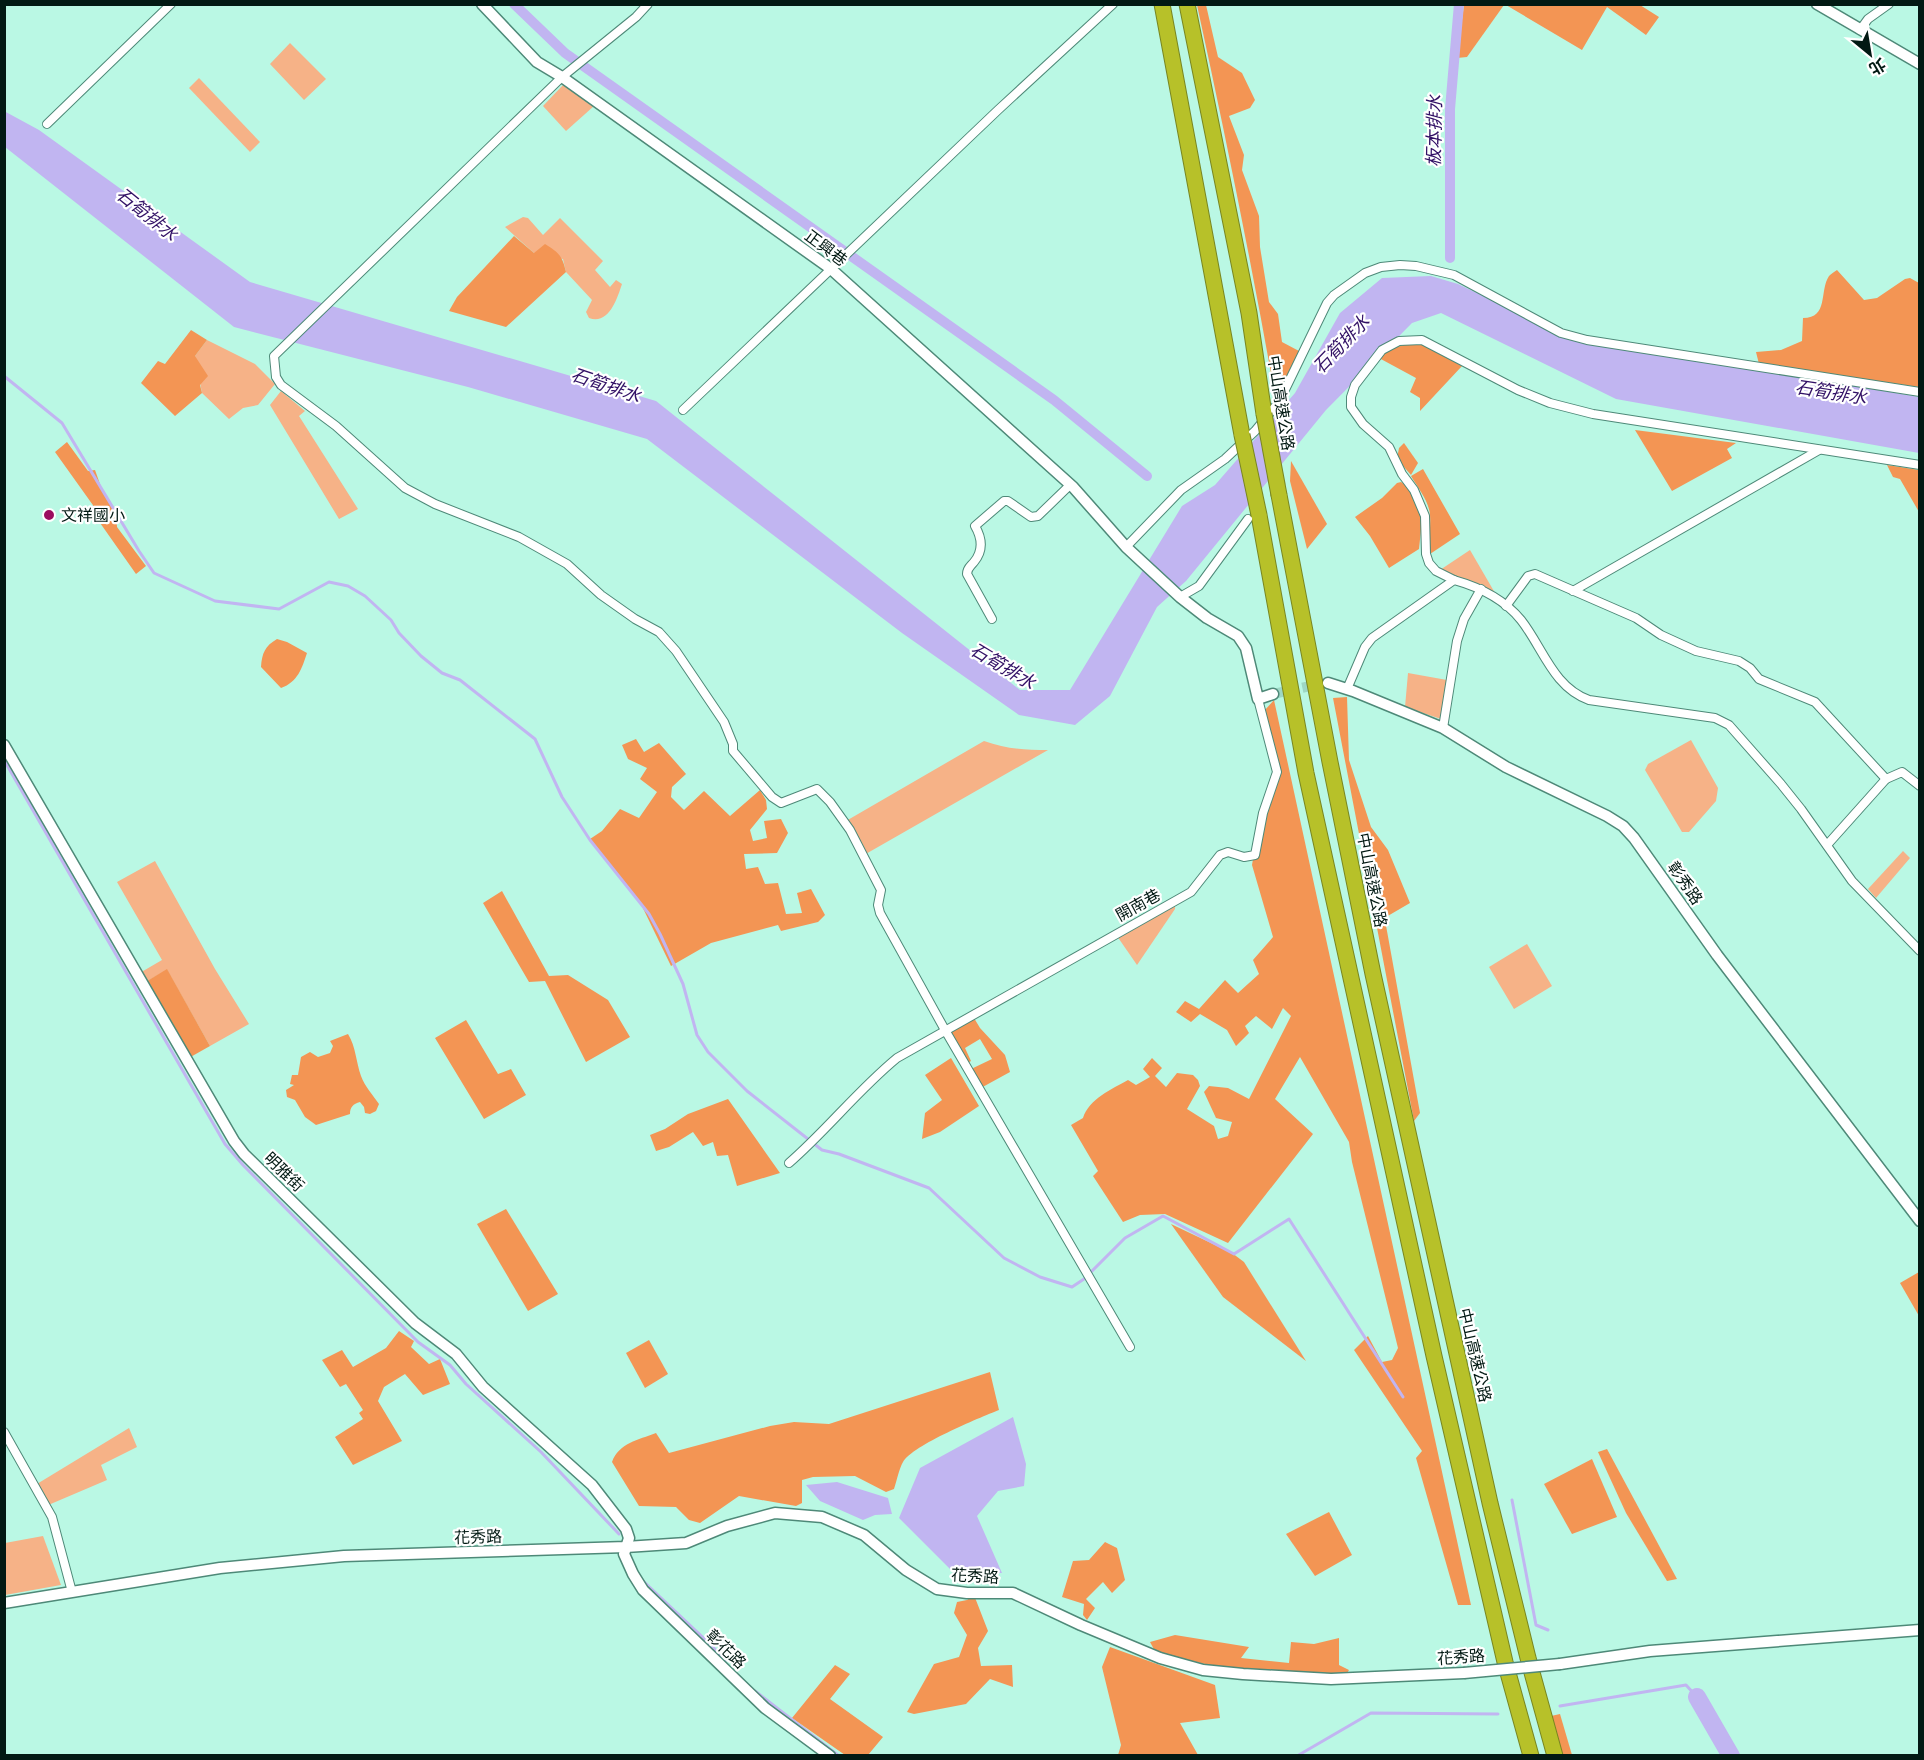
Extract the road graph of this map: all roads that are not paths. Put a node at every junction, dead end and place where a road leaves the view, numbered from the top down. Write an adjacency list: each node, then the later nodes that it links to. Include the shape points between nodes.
1 (171, 4): 12 (street)
2 (482, 4): 11 (street, 正興巷, via 537,62)
3 (648, 4): 11 (street)
4 (1113, 4): 13 (street)
5 (1162, 4): 19 (highway, bridge, via 1242,435)
6 (1187, 4): 48 (highway, 中山高速公路, bridge, via 1373,974 1490,1503)
7 (1817, 4): 9 (street)
8 (1889, 4): 9 (street)
9 (1860, 30): 10 (street)
10 (1920, 64)
11 (562, 77): 13 (street, 正興巷); 37 (street, via 274,356 276,377 405,488 519,537 557,558 601,595 659,632 724,722 733,751 772,797 781,803 817,789 830,802 850,830 881,890 880,913)
12 (47, 124)
13 (831, 269): 15 (street); 18 (street, 正興巷)
14 (1920, 392): 20 (street, via 1587,340 1561,333 1454,275 1409,266 1381,267 1358,277 1327,303 1279,402 1255,431 1225,459 1181,490)
15 (683, 410)
16 (1819, 450): 17 (street); 21 (street, via 1571,409 1518,390 1422,340 1399,341 1382,350 1354,385 1351,407 1363,424 1389,447 1414,489 1425,516 1429,563); 23 (street)
17 (1920, 465)
18 (1070, 485): 20 (street, 正興巷); 26 (street, via 1038,516 1031,517 1004,501 975,525 981,546 967,574)
19 (1253, 517): 24 (street, via 1199,586); 47 (highway, via 1434,1356 1504,1662)
20 (1126, 547): 24 (street, 正興巷)
21 (1454, 580): 22 (street); 28 (street, via 1372,638)
22 (1481, 590): 25 (street); 31 (street, via 1456,641)
23 (1573, 591): 25 (street, via 1533,574); 33 (street, via 1636,618 1696,651 1739,661 1760,679 1815,702)
24 (1180, 597): 30 (street, 開南巷, via 1241,640 1248,653)
25 (1506, 606): 35 (street, via 1573,693 1589,700 1707,716 1725,722 1791,796)
26 (992, 619)
27 (1328, 683): 28 (street, 彰秀路)
28 (1347, 688): 31 (street, 彰秀路)
29 (1273, 694): 30 (street)
30 (1258, 699): 37 (street, 開南巷, via 1277,772 1263,813 1256,855 1220,855 1191,892)
31 (1443, 728): 39 (street, 彰秀路, via 1506,766 1623,826)
32 (4, 745): 42 (street, 明雅街, via 244,1154 415,1323 456,1354 483,1387 592,1485 626,1529)
33 (1886, 779): 34 (street, via 1902,772); 35 (street)
34 (1920, 786)
35 (1827, 845): 36 (street, via 1852,882)
36 (1920, 951)
37 (945, 1030): 38 (street, 開南巷, via 897,1058); 40 (street)
38 (789, 1162)
39 (1920, 1221)
40 (1130, 1347)
41 (4, 1432): 43 (street, via 52,1517)
42 (626, 1547): 43 (street, 花秀路, via 344,1556 220,1568); 45 (street, 花秀路, bridge, via 686,1543 727,1526 775,1513 822,1517 864,1535 906,1570 937,1589 1014,1593 1160,1658 1203,1670 1243,1674 1331,1679 1464,1673 1650,1651); 46 (street, 彰花路, via 624,1554 643,1590 765,1708)
43 (72, 1592): 44 (street, 花秀路)
44 (4, 1603)
45 (1920, 1630)
46 (830, 1755)
47 (1531, 1755)
48 (1555, 1755)

